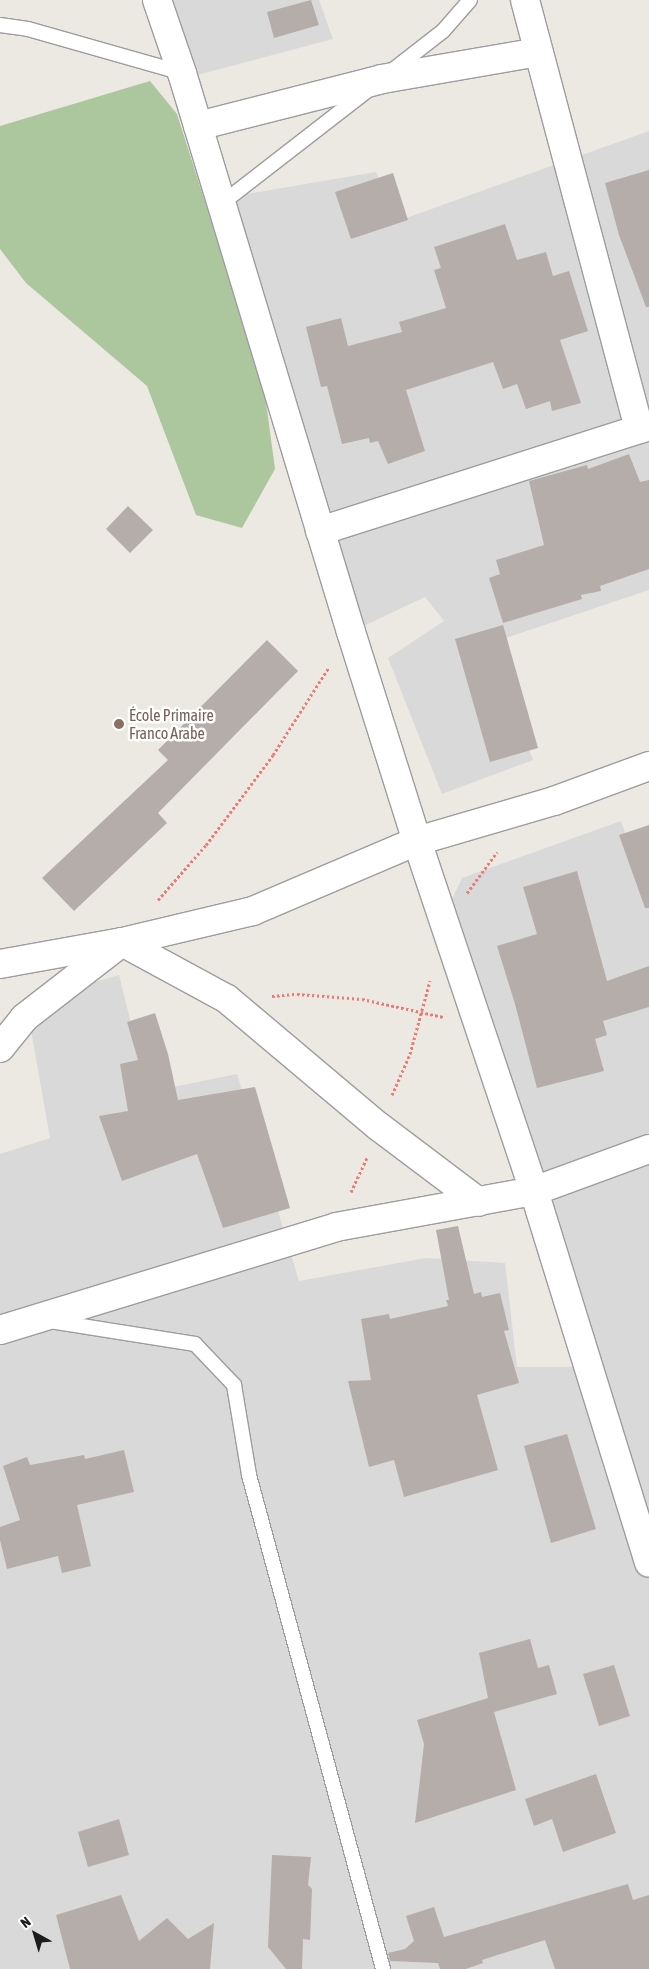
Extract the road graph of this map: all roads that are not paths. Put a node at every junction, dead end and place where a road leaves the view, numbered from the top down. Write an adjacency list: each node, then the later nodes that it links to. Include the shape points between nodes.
1 (157, 0): 6 (street)
2 (470, 0): 7 (lane, via 444,31)
3 (525, 0): 5 (street)
4 (0, 25): 6 (lane, via 28,29)
5 (538, 52): 7 (street); 10 (street)
6 (182, 73): 8 (street)
7 (382, 79): 8 (street); 9 (lane)
8 (198, 126): 9 (street)
9 (221, 204): 11 (street)
10 (644, 428): 11 (street)
11 (320, 531): 13 (street)
12 (642, 774): 13 (street)
13 (417, 841): 14 (street, via 253,911); 18 (street)
14 (122, 942): 15 (street); 16 (street, via 24,1018); 19 (street, via 227,999 378,1126)
15 (0, 964)
16 (0, 1048)
17 (649, 1148): 18 (street)
18 (534, 1191): 19 (street); 22 (street)
19 (479, 1202): 20 (street, via 336,1227)
20 (35, 1319): 21 (street); 24 (lane, via 195,1344 234,1385 249,1474)
21 (0, 1330)
22 (641, 1505): 23 (street)
23 (649, 1563)
24 (383, 1969)

